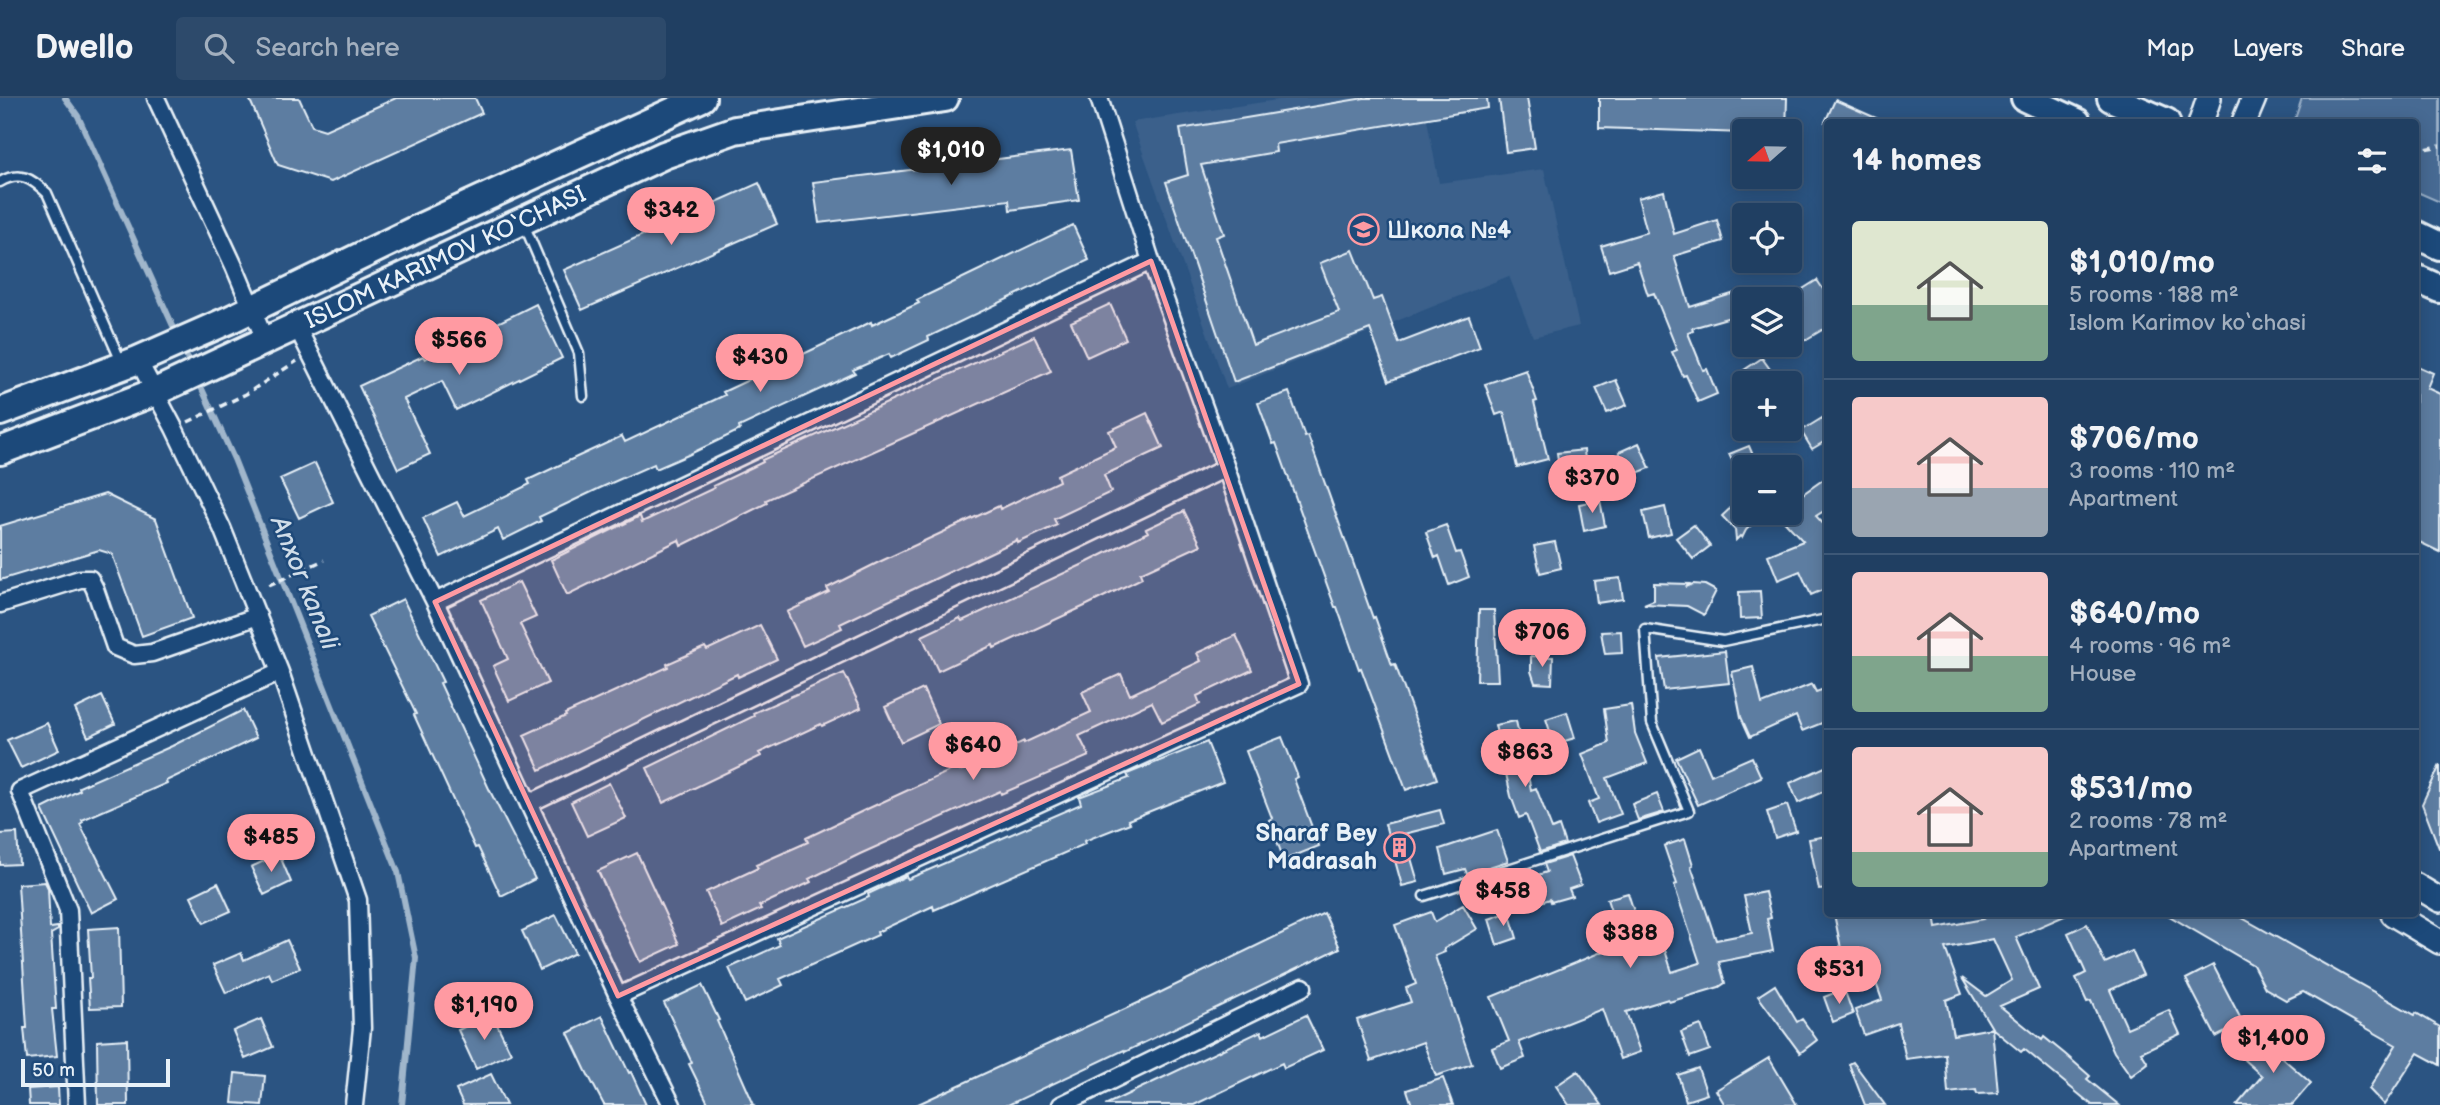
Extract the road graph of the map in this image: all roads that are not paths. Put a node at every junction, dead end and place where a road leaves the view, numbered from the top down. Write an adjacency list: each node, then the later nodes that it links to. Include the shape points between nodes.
1 (156, 98): 20 (street)
2 (702, 98): 20 (main road, ISLOM KARIMOV KO‘CHASI)
3 (944, 98): 14 (main road, ISLOM KARIMOV KO‘CHASI, via 735,130 664,155)
4 (1100, 98): 17 (street)
5 (2025, 98): 9 (main road)
6 (2112, 98): 10 (main road)
7 (2209, 98): 11 (main road)
8 (2254, 98): 12 (main road)
9 (2070, 119)
10 (2159, 119)
11 (2201, 119)
12 (2246, 119)
13 (0, 182): 23 (lane, via 10,176 32,179 47,193)
14 (523, 220): 21 (main road, ISLOM KARIMOV KO‘CHASI); 25 (lane, via 579,353)
15 (2419, 236): 16 (main road)
16 (2440, 246)
17 (1151, 261): 28 (street); 29 (street)
18 (2419, 280): 19 (main road)
19 (2440, 289)
20 (240, 315): 22 (street); 23 (main road, ISLOM KARIMOV KO‘CHASI)
21 (296, 325): 22 (main road, ISLOM KARIMOV KO‘CHASI); 29 (street)
22 (254, 345): 24 (main road, ISLOM KARIMOV KO‘CHASI)
23 (130, 363): 24 (street); 26 (main road, ISLOM KARIMOV KO‘CHASI)
24 (155, 392): 27 (main road, ISLOM KARIMOV KO‘CHASI); 31 (street, via 222,528)
25 (583, 396)
26 (0, 412)
27 (0, 450)
28 (1226, 468): 34 (street); 41 (street, via 1299,684)
29 (435, 602): 34 (street)
30 (0, 604): 31 (street, via 90,579 115,647 134,655)
31 (258, 616): 33 (street)
32 (1824, 621): 36 (lane, via 1723,641 1645,629 1653,723 1689,811)
33 (280, 672): 42 (street, via 20,791 68,910); 43 (street, via 358,900 362,1028)
34 (530, 803): 41 (street)
35 (2419, 890): 37 (main road)
36 (1424, 896)
37 (2440, 900)
38 (2402, 917): 39 (main road)
39 (2440, 942)
40 (1303, 987): 45 (street)
41 (618, 996): 44 (street)
42 (77, 1105)
43 (354, 1105)
44 (672, 1105)
45 (1060, 1105)

